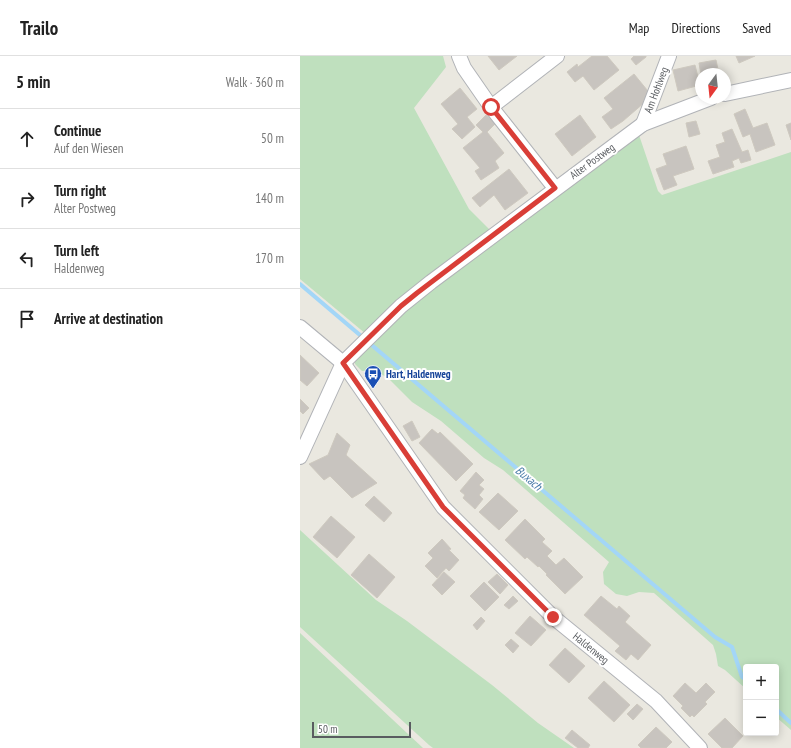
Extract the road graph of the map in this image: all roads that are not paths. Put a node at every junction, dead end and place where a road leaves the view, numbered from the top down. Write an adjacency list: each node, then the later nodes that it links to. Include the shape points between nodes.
1 (459, 56): 7 (street, via 464,68)
2 (557, 56): 7 (street)
3 (669, 56): 8 (street, Am Hohlweg)
4 (791, 80): 5 (street)
5 (731, 93)
6 (695, 104): 8 (street, Alter Postweg)
7 (491, 107): 9 (street)
8 (643, 124): 9 (street, Alter Postweg)
9 (555, 188): 11 (street, Alter Postweg, via 401,306)
10 (300, 327): 11 (street, Haldenweg)
11 (343, 363): 12 (street, Alter Postweg); 13 (street, Haldenweg, via 443,507 553,617 656,701)
12 (300, 457)
13 (700, 748)

